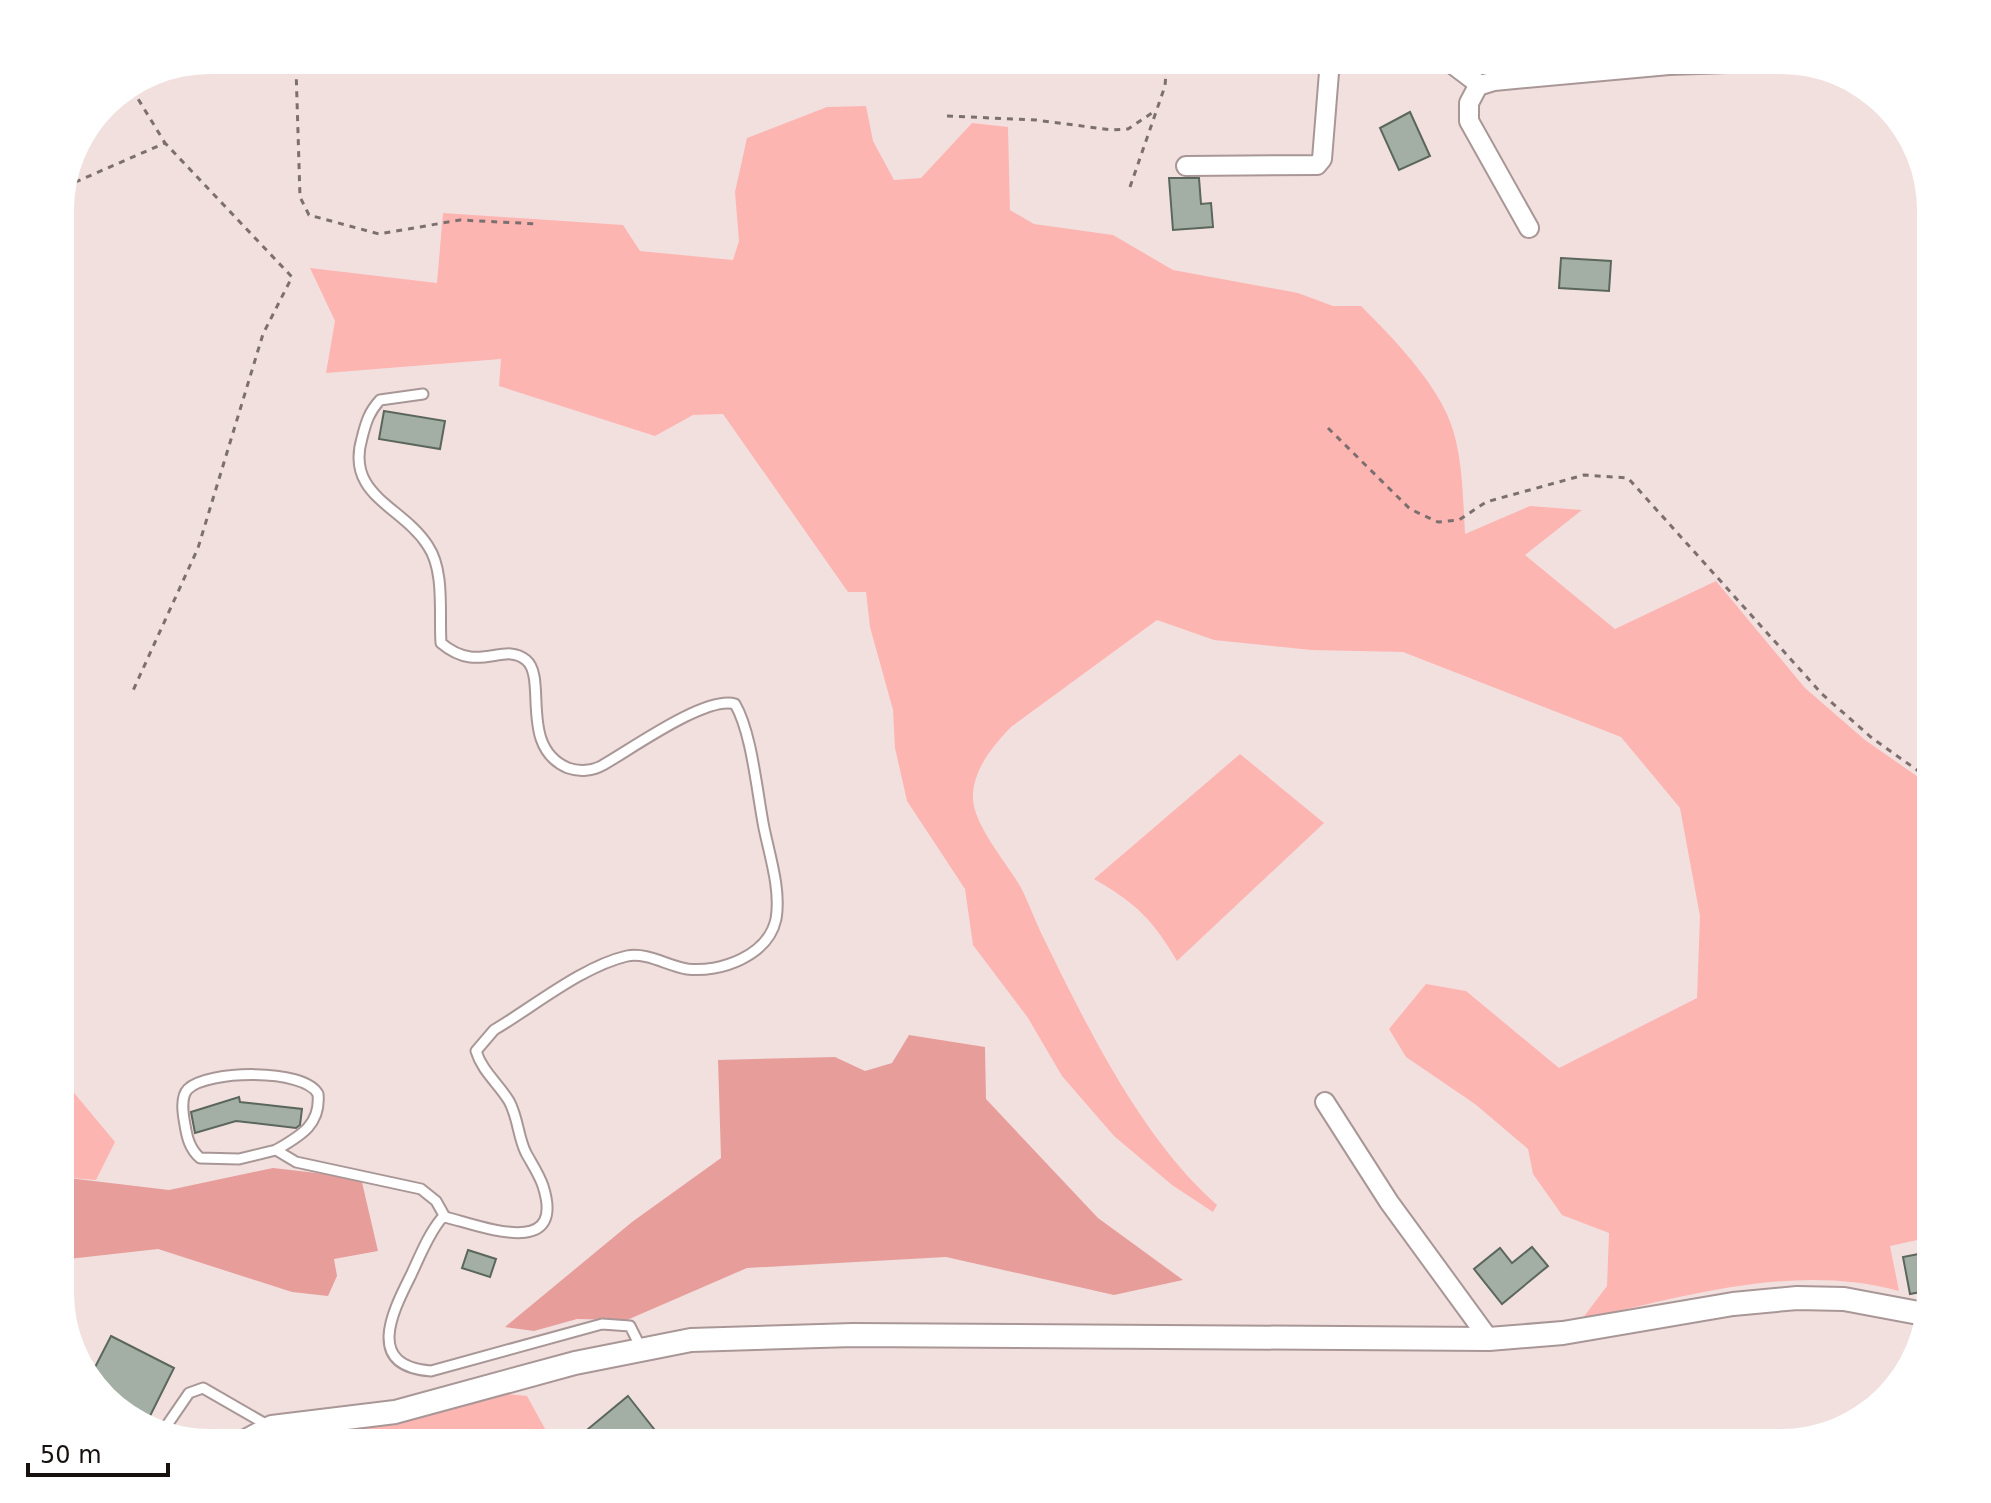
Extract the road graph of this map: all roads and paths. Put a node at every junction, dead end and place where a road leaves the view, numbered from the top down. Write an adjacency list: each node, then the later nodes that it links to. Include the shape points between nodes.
1 (296, 74): 14 (path, via 300,197 309,215 379,234 460,220)
2 (1166, 74): 8 (path)
3 (1329, 74): 11 (street, via 1322,159 1317,165)
4 (1465, 74): 6 (street)
5 (1584, 74): 6 (street)
6 (1480, 85): 15 (street, via 1470,97 1469,121)
7 (136, 96): 10 (path)
8 (1155, 111): 9 (path, via 1128,129 1112,130); 13 (path)
9 (947, 116)
10 (165, 143): 12 (path); 18 (path, via 292,277 263,334 198,548)
11 (1186, 166)
12 (78, 181)
13 (1130, 187)
14 (539, 224)
15 (1529, 228)
16 (423, 394): 22 (lane, via 380,400 369,412 359,470 368,488 428,545 436,564 441,643 475,660 512,653 526,660 534,670 537,725 545,748 576,771 597,769 709,705 735,704 776,886 775,921 742,961 686,969 630,955 600,966 482,1041 476,1051 479,1062 512,1105 546,1196 545,1217 532,1232 520,1234)
17 (1328, 428): 19 (path, via 1410,509 1438,522 1459,520 1486,502 1584,475 1628,478 1822,694)
18 (131, 695)
19 (1917, 770)
20 (1325, 1102): 24 (street, via 1389,1202)
21 (276, 1150): 21 (lane, via 307,1130 317,1115 318,1094 309,1083 269,1075 206,1081 183,1096 190,1145 200,1158 239,1159); 22 (lane, via 296,1162 421,1189)
22 (445, 1217): 25 (lane, via 434,1228 388,1323 390,1344 411,1368 441,1371 602,1324 630,1326)
23 (1916, 1312): 24 (street, via 1844,1299 1797,1298)
24 (1489, 1339): 25 (street, via 811,1335)
25 (641, 1348): 27 (street, via 395,1412)
26 (169, 1423): 27 (lane, via 189,1393 203,1388)
27 (272, 1427): 28 (street)
28 (268, 1429)

